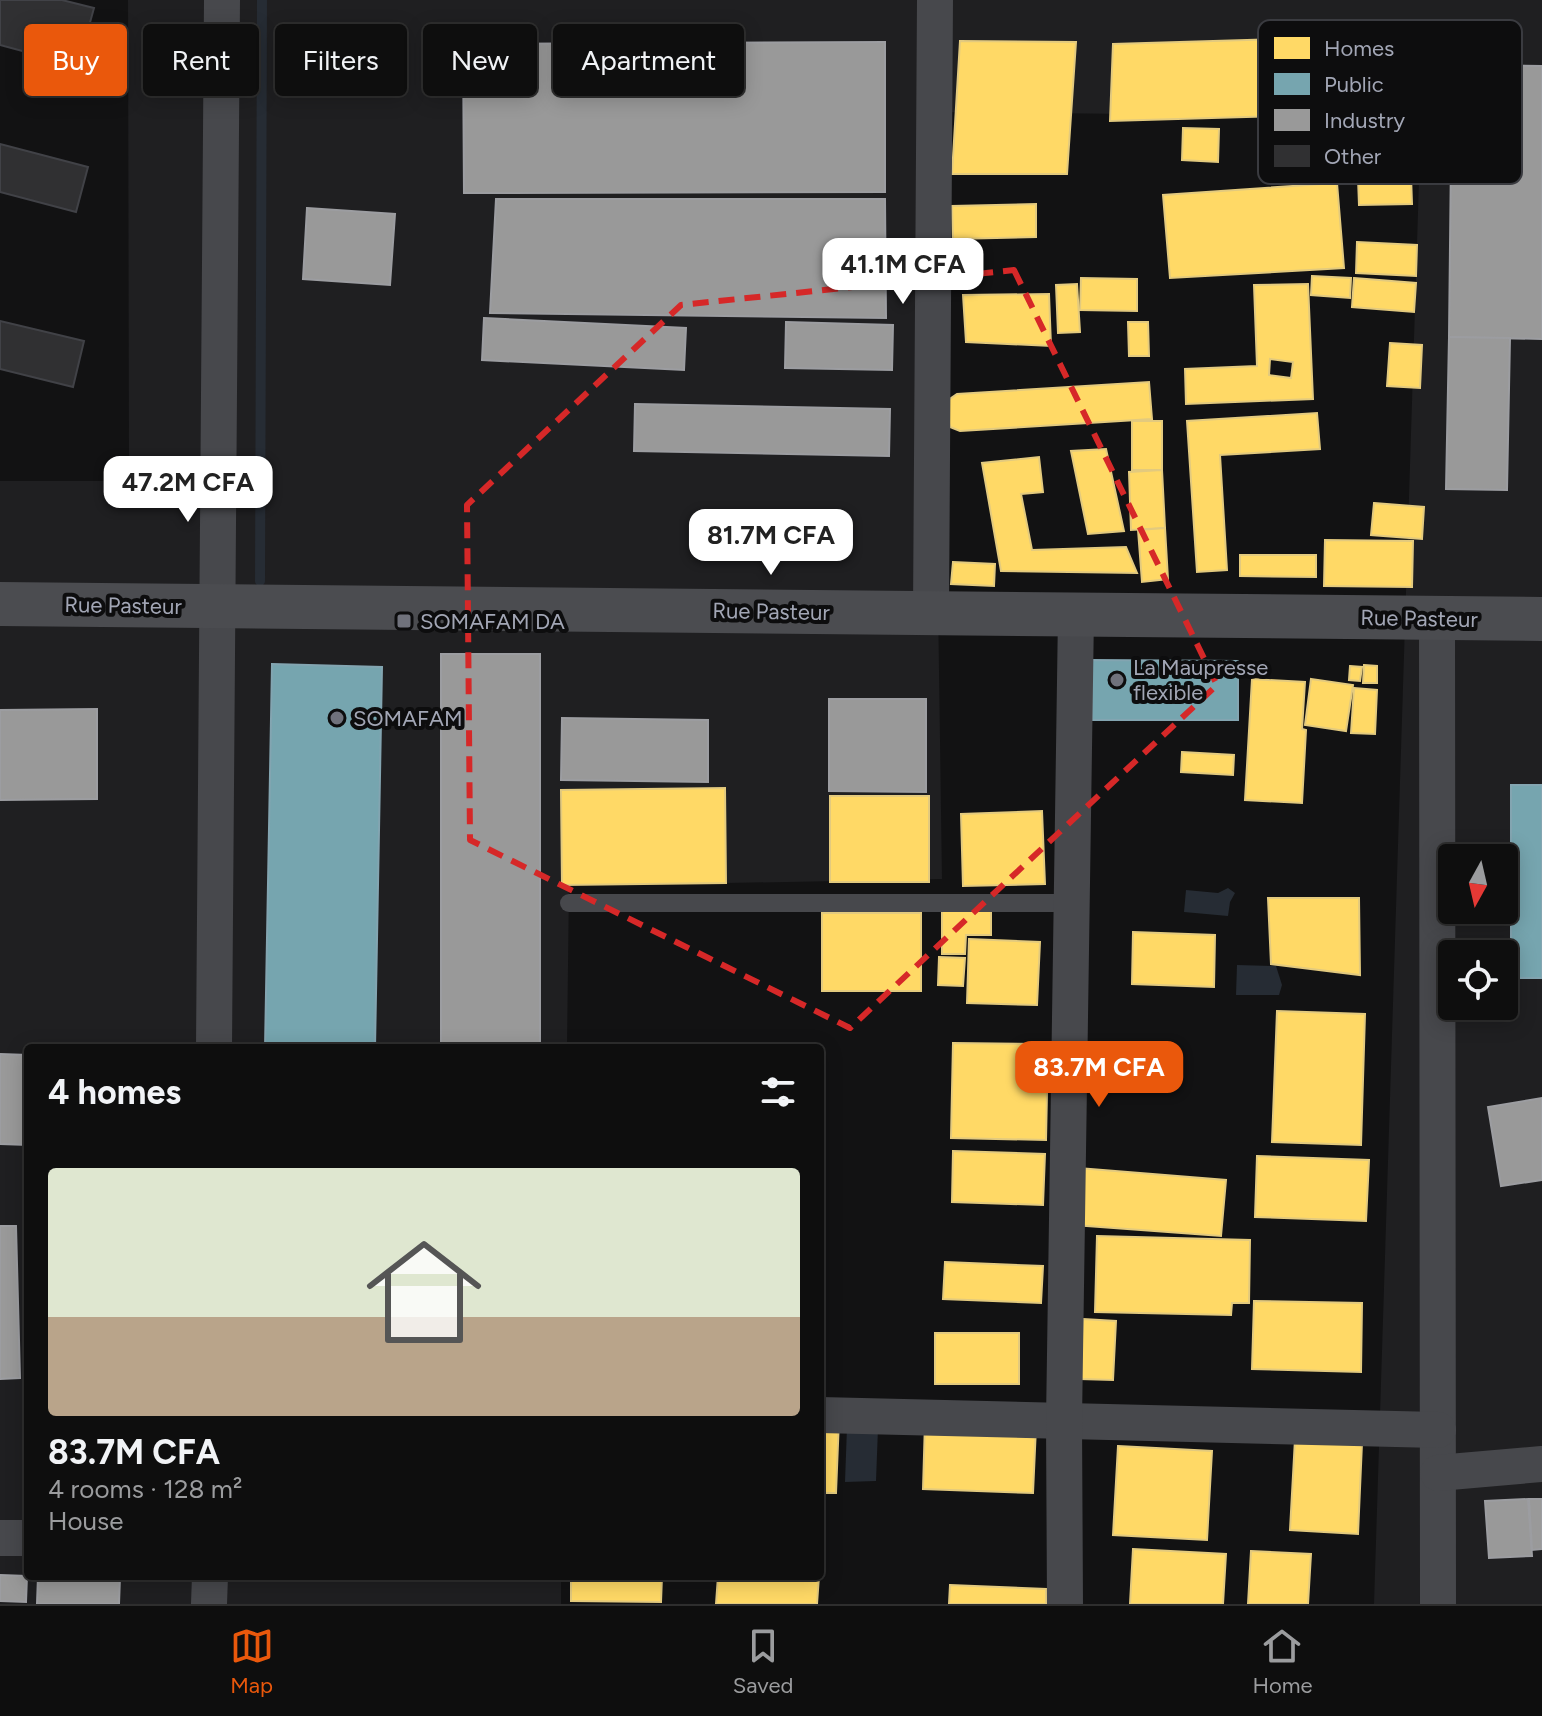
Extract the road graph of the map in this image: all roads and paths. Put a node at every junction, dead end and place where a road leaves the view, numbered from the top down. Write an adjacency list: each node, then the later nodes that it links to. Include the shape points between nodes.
1 (222, 0): 4 (street)
2 (935, 0): 5 (street)
3 (0, 604): 4 (main road, Rue Pasteur)
4 (217, 606): 5 (main road, Rue Pasteur); 11 (street)
5 (931, 612): 6 (main road, Rue Pasteur)
6 (1076, 614): 7 (main road, Rue Pasteur); 10 (street)
7 (1437, 618): 8 (main road, Rue Pasteur); 14 (street)
8 (1542, 619)
9 (569, 903): 10 (lane)
10 (1072, 903): 13 (street)
11 (214, 1044)
12 (824, 1415): 13 (street)
13 (1064, 1421): 14 (street); 21 (street)
14 (1438, 1430): 16 (street)
15 (1542, 1464): 16 (street)
16 (1438, 1473): 22 (street)
17 (0, 1538): 18 (street)
18 (24, 1538)
19 (210, 1580): 20 (street)
20 (209, 1604)
21 (1065, 1604)
22 (1438, 1604)

